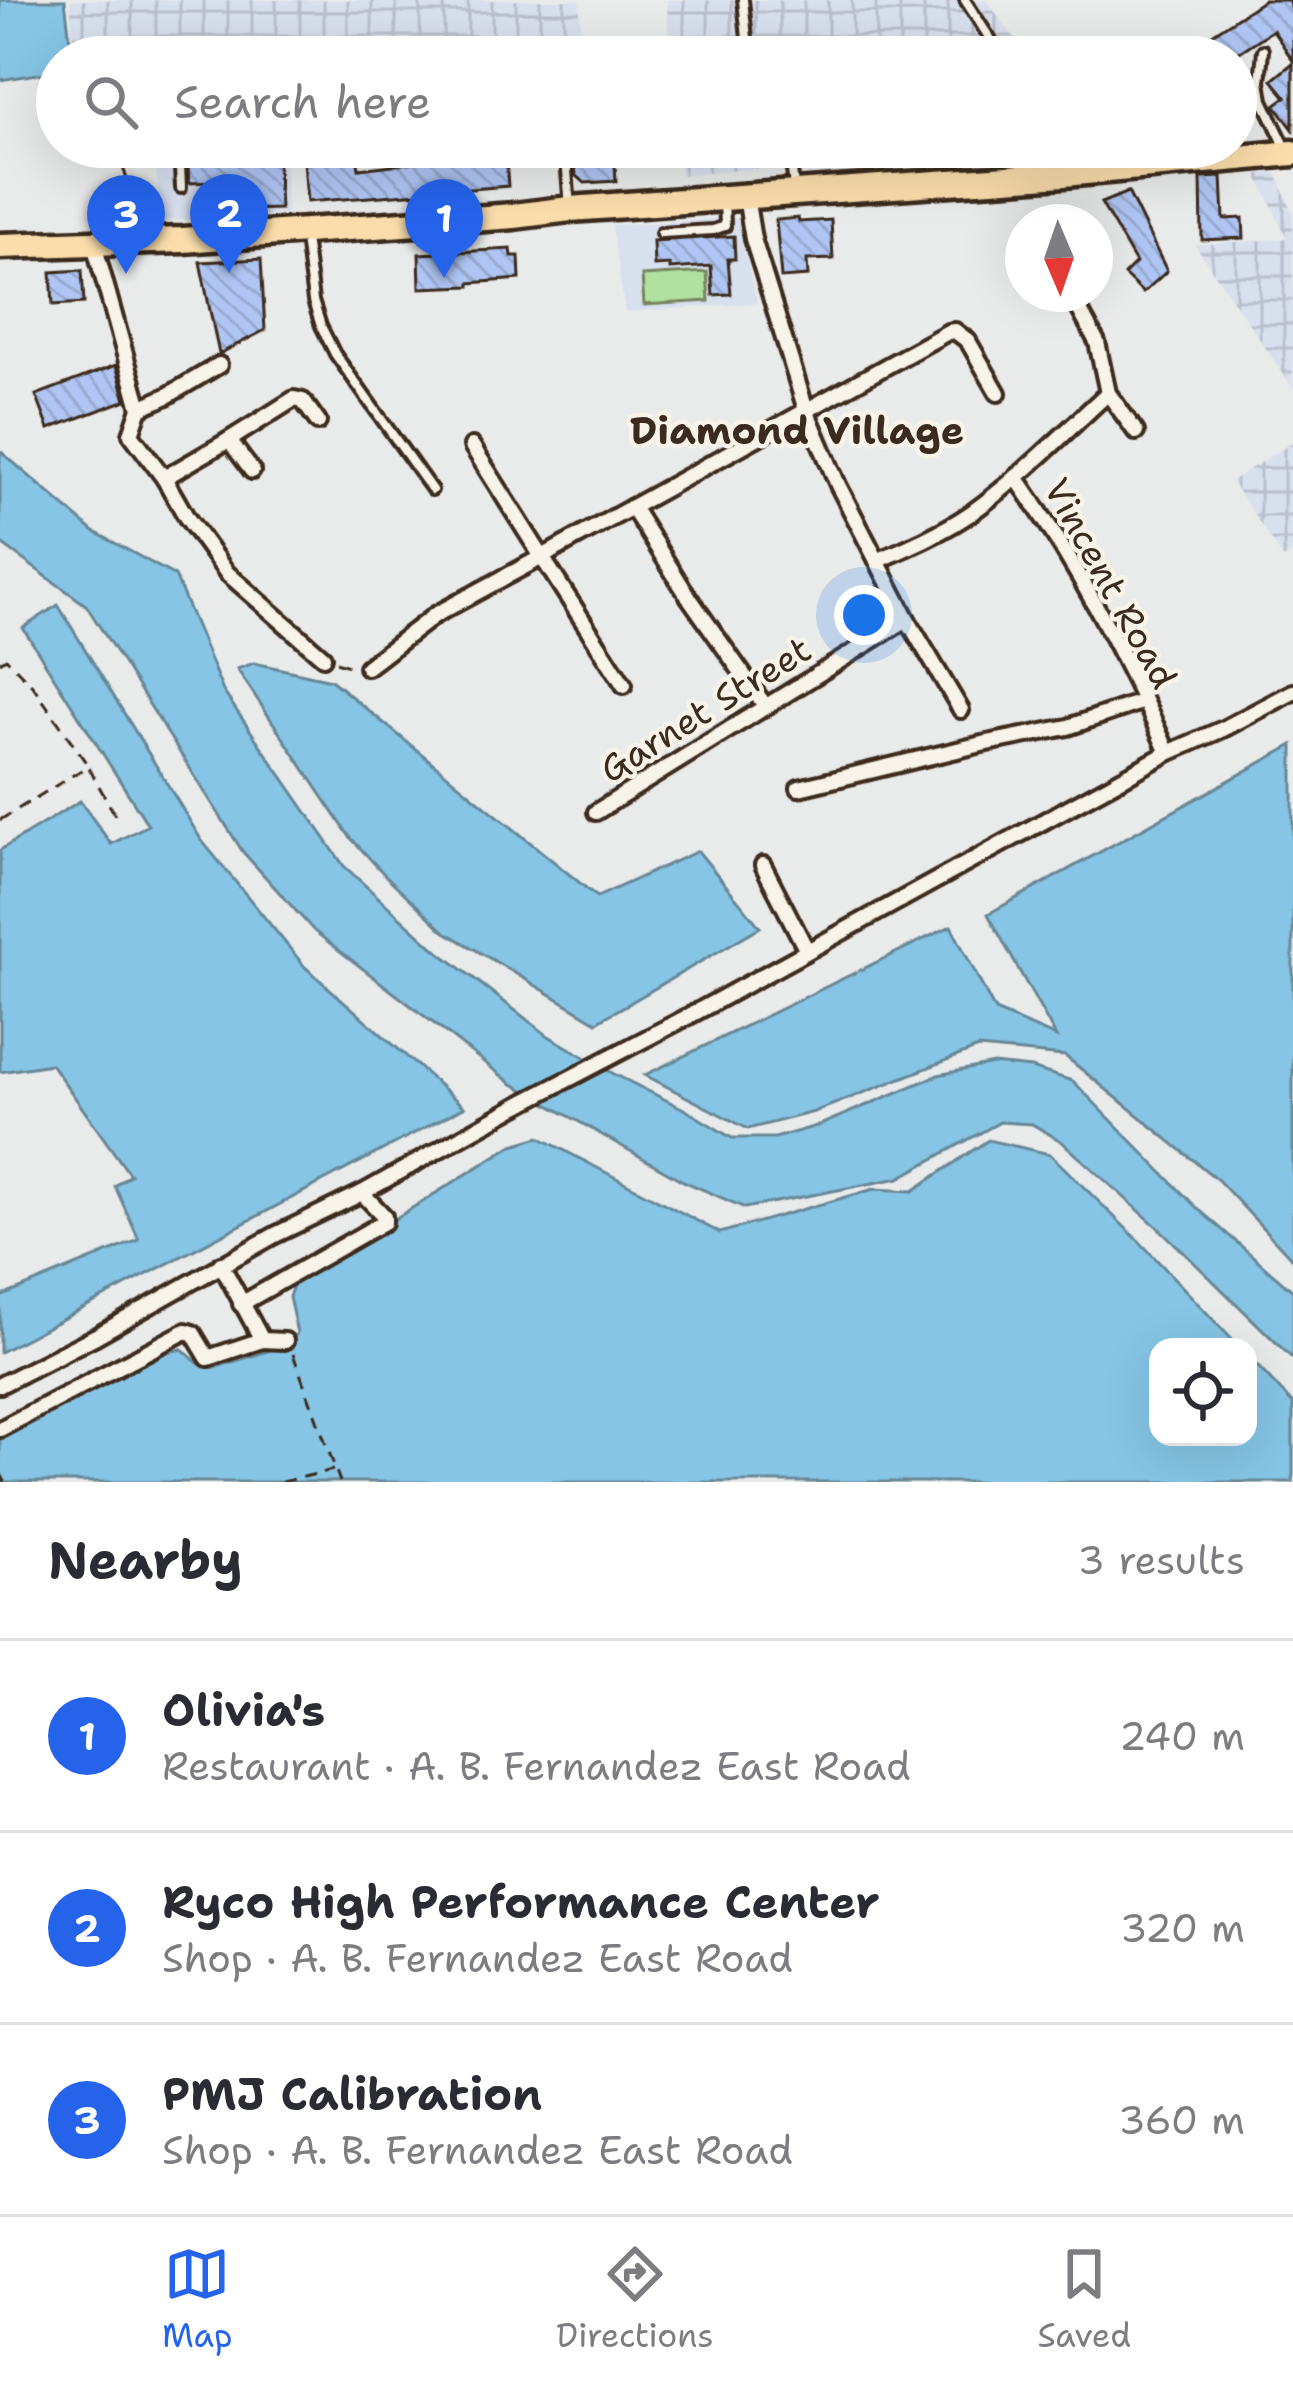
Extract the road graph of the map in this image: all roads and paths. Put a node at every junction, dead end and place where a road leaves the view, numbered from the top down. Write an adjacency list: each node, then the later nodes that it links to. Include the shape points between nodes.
1 (743, 0): 3 (lane)
2 (964, 0): 4 (lane)
3 (746, 36)
4 (989, 36)
5 (1263, 50): 6 (lane, via 1263,100)
6 (1291, 153): 7 (highway)
7 (1257, 156)
8 (123, 168): 21 (path, via 128,202)
9 (180, 168): 15 (lane)
10 (567, 168): 18 (lane)
11 (791, 168): 16 (lane)
12 (1062, 168): 14 (lane)
13 (1129, 168): 14 (highway)
14 (1064, 174): 16 (highway)
15 (181, 188)
16 (794, 193): 17 (highway)
17 (735, 198): 18 (highway); 20 (lane, via 725,226); 28 (street)
18 (570, 209): 19 (highway)
19 (304, 231): 21 (highway); 36 (lane, via 313,301 334,354)
20 (661, 233)
21 (94, 244): 22 (highway); 27 (street)
22 (0, 246)
23 (1081, 312): 26 (street)
24 (219, 365): 27 (street)
25 (998, 393): 28 (street, via 955,331)
26 (1108, 393): 30 (street); 34 (street)
27 (140, 408): 35 (street, via 131,434)
28 (806, 410): 37 (street); 39 (street)
29 (317, 422): 31 (street, via 294,399)
30 (1136, 432)
31 (229, 440): 33 (street); 35 (street)
32 (472, 446): 38 (street)
33 (252, 471)
34 (1016, 477): 39 (street, via 943,530); 46 (street, Vincent Road, via 1051,526)
35 (164, 478): 41 (street, via 227,573)
36 (432, 490)
37 (632, 507): 38 (street); 47 (street)
38 (542, 557): 43 (street, via 436,615); 44 (street)
39 (877, 561): 40 (street)
40 (907, 619): 47 (street, Garnet Street); 48 (street)
41 (323, 657)
42 (2, 658): 50 (path, via 33,686)
43 (367, 667)
44 (624, 685)
45 (1293, 692): 49 (street)
46 (1144, 701): 49 (street, Vincent Road); 51 (street, via 1068,727)
47 (766, 707): 52 (street, Garnet Street)
48 (961, 710)
49 (1168, 753): 56 (street)
50 (88, 766): 53 (path); 54 (path)
51 (799, 788)
52 (596, 812)
53 (116, 817)
54 (0, 820)
55 (764, 866): 56 (street)
56 (806, 951): 57 (street)
57 (362, 1192): 58 (street); 59 (street, via 384,1222)
58 (220, 1264): 59 (street); 62 (street)
59 (242, 1304): 60 (street)
60 (262, 1340): 61 (street); 63 (street, via 208,1358 186,1331)
61 (287, 1343): 64 (path)
62 (0, 1384)
63 (0, 1429)
64 (334, 1470): 67 (path); 68 (path)
65 (0, 1472): 66 (path)
66 (5, 1482)
67 (282, 1482)
68 (340, 1482)

